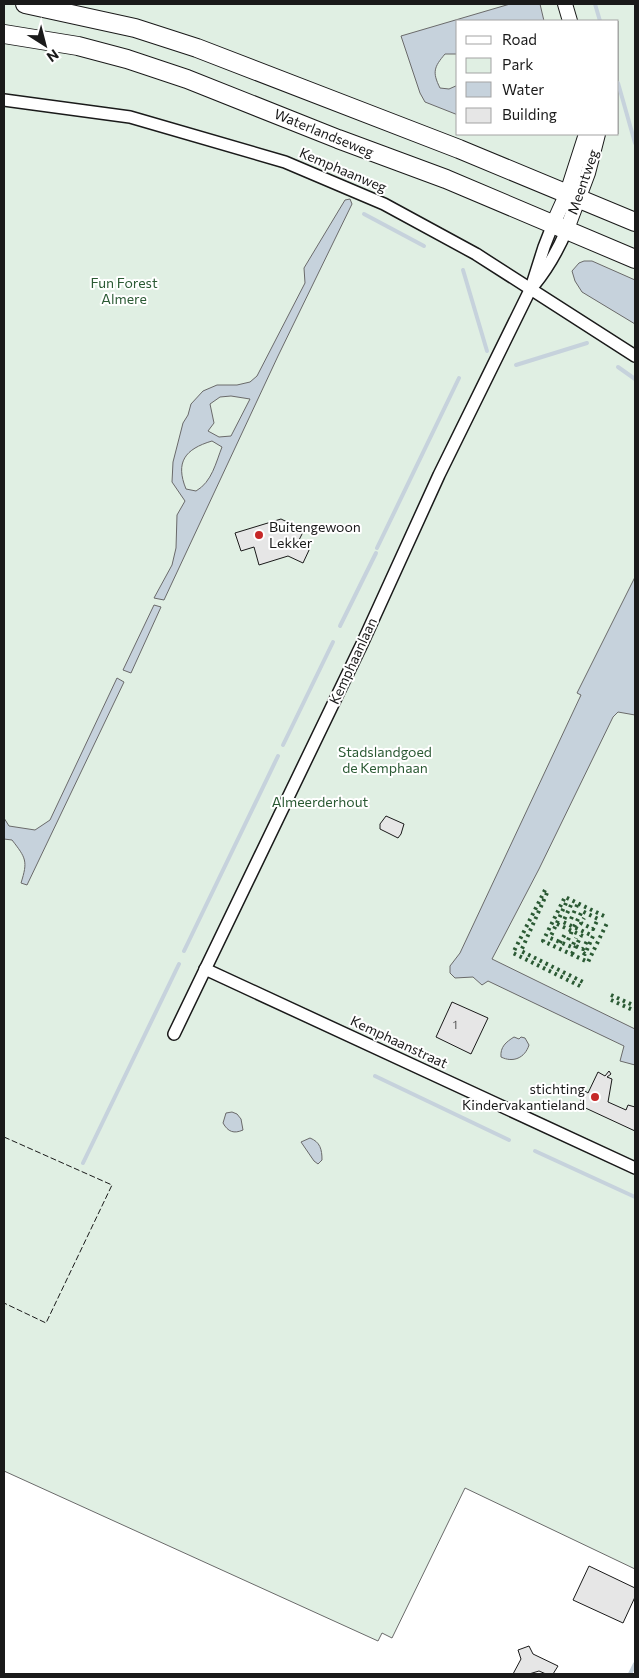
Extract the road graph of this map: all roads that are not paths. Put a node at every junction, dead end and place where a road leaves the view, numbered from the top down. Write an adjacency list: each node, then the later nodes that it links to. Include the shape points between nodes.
1 (25, 4): 8 (main road, via 134,28 197,48)
2 (565, 4): 3 (street)
3 (570, 20)
4 (4, 34): 10 (main road, Waterlandseweg, via 78,46 179,76 446,179)
5 (4, 100): 12 (street, Kemphaanweg, via 130,117 285,162 384,204)
6 (586, 135): 8 (street, Meentweg)
7 (598, 135): 8 (street, Meentweg, via 596,149)
8 (573, 196): 9 (main road); 10 (street, Kemphaanlaan)
9 (635, 222)
10 (560, 227): 11 (main road, Waterlandseweg); 12 (street, Kemphaanlaan, via 553,258)
11 (635, 259)
12 (531, 288): 13 (street, Kemphaanweg); 14 (street, Kemphaanlaan)
13 (635, 356)
14 (205, 969): 15 (street, Kemphaanlaan); 16 (street, Kemphaanstraat)
15 (174, 1034)
16 (635, 1168)

